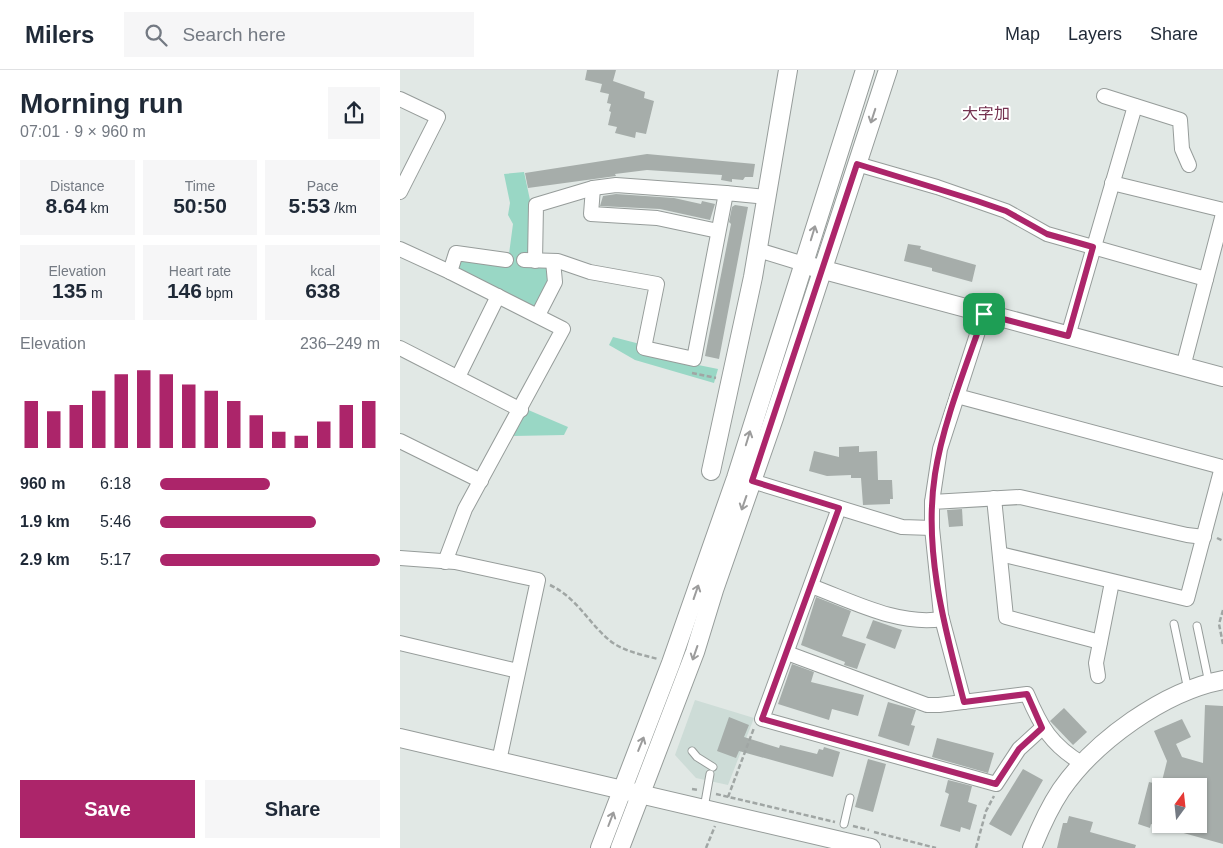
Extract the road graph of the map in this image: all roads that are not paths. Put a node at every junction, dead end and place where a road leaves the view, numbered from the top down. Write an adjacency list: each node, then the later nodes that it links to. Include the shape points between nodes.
1 (788, 70): 13 (street)
2 (865, 70): 22 (street, one-way to 2)
3 (888, 70): 7 (street, one-way to 7)
4 (1104, 96): 6 (street)
5 (400, 99): 11 (street, via 438,117)
6 (1135, 106): 8 (street, via 1180,120 1182,149); 9 (street)
7 (857, 164): 17 (street, via 1006,211 1047,234); 23 (street)
8 (1189, 165)
9 (1112, 183): 14 (street); 17 (street)
10 (593, 188): 12 (street, via 636,185); 16 (street, via 591,214 657,218); 21 (street, via 536,205 530,261)
11 (400, 192)
12 (726, 193): 13 (street); 16 (street)
13 (767, 198): 19 (street)
14 (1223, 210)
15 (1223, 214): 25 (street)
16 (718, 230): 21 (street, via 694,359 644,348 657,284 590,272)
17 (1093, 247): 25 (street); 29 (street)
18 (400, 249): 24 (street)
19 (758, 250): 22 (street); 37 (street)
20 (506, 260): 24 (street, via 456,253)
21 (553, 261): 28 (street, via 555,282)
22 (804, 264): 23 (street); 66 (street, one-way to 22, via 736,478)
23 (823, 270): 27 (street); 38 (street)
24 (450, 272): 26 (street)
25 (1206, 279): 31 (street)
26 (498, 296): 28 (street); 32 (street)
27 (984, 314): 29 (street); 34 (street)
28 (538, 315): 35 (street, via 564,329)
29 (1068, 336): 31 (street)
30 (400, 348): 32 (street)
31 (1183, 367): 33 (street)
32 (458, 377): 35 (street)
33 (1223, 377)
34 (957, 396): 41 (street, via 940,449); 44 (street, via 1222,467)
35 (521, 410): 39 (street)
36 (400, 441): 39 (street)
37 (712, 471)
38 (752, 481): 42 (street); 67 (street, one-way to 67, via 695,652)
39 (481, 482): 47 (street, via 465,509)
40 (994, 498): 41 (street); 44 (street, via 1020,497); 45 (street)
41 (932, 502): 43 (street)
42 (839, 508): 43 (street, via 902,527); 49 (street)
43 (932, 528): 50 (street)
44 (1204, 537): 48 (street, via 1187,599)
45 (1000, 554): 48 (street); 53 (street, via 1006,618)
46 (400, 558): 47 (street)
47 (444, 562): 56 (street, via 538,580)
48 (1112, 582): 53 (street)
49 (811, 586): 50 (street, via 900,618 915,621); 55 (street)
50 (942, 619): 60 (street)
51 (1174, 624): 59 (lane)
52 (1197, 626): 58 (lane)
53 (1100, 642): 57 (street, via 1096,663)
54 (400, 643): 56 (street)
55 (787, 653): 60 (street, via 914,701 939,705); 61 (street, via 762,719 996,784 1019,749)
56 (518, 671): 64 (street)
57 (1098, 676)
58 (1216, 681): 59 (street)
59 (1188, 690): 65 (street, via 1160,704 1114,735)
60 (964, 702): 61 (street, via 1027,694)
61 (1042, 728): 65 (street, via 1056,745)
62 (400, 738): 64 (street)
63 (692, 751): 69 (lane, via 711,771)
64 (499, 761): 66 (street)
65 (1083, 764): 74 (street, via 1050,808)
66 (623, 790): 67 (street); 71 (street, one-way to 66)
67 (642, 794): 69 (street); 72 (street)
68 (850, 798): 70 (lane)
69 (706, 800): 73 (street)
70 (844, 824)
71 (600, 848)
72 (620, 848)
73 (871, 848)
74 (1032, 848)

